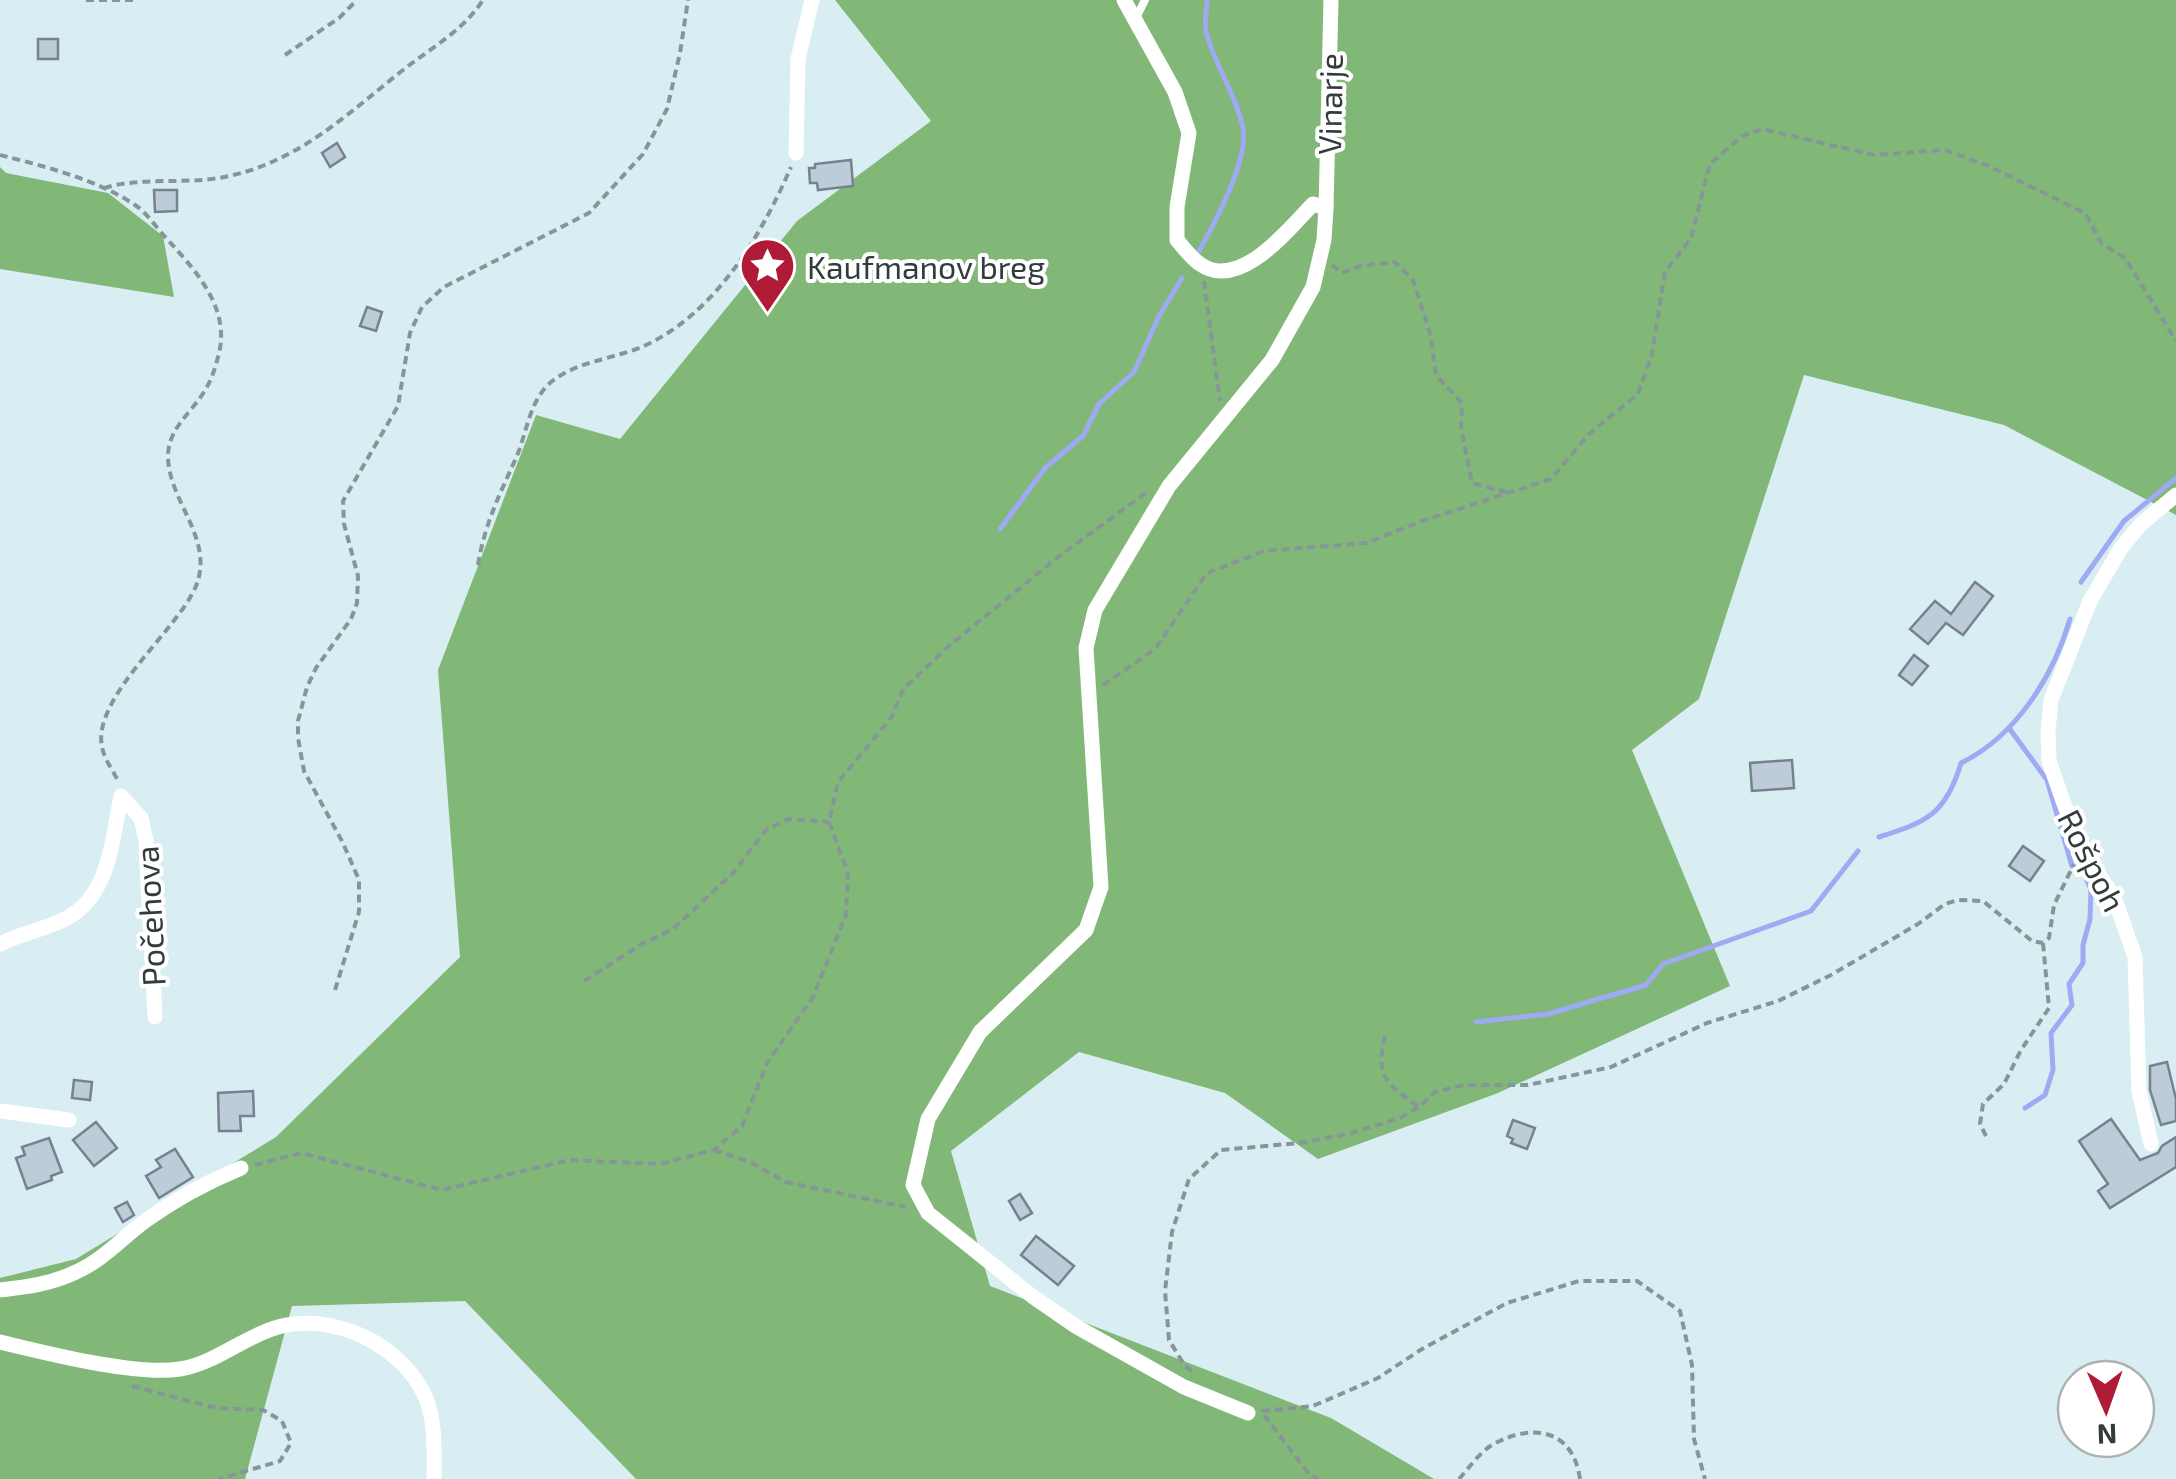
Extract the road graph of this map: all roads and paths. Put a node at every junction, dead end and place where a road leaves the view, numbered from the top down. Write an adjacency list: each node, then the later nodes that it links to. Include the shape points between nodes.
1 (86, 0): 2 (path)
2 (133, 0)
3 (358, 0): 11 (path)
4 (484, 0): 14 (path, via 451,37 286,158 220,178)
5 (688, 0): 31 (path, via 667,110 642,154 589,214 454,282 422,307 410,332 398,406 343,500 358,603 316,668 298,721 304,771 359,880 360,912)
6 (812, 0): 12 (street, via 798,58)
7 (1124, 0): 10 (street)
8 (1145, 0): 10 (lane)
9 (1332, 0): 15 (street, Vinarje)
10 (1135, 20): 17 (street, via 1176,92 1189,133 1177,240)
11 (285, 55)
12 (796, 153): 23 (path, via 737,266 700,306 645,346 576,368 548,385 496,498)
13 (0, 156): 14 (path)
14 (102, 188): 25 (path, via 137,206 196,272 218,312 222,340 210,380 168,446 170,474 200,551 197,584 120,692 101,734)
15 (1326, 208): 16 (street, Vinarje); 17 (street, via 1312,204 1262,257 1224,271)
16 (1324, 240): 19 (street, Vinarje, via 1313,287 1272,360); 21 (path, via 1328,262 1342,274 1396,262 1414,280 1436,375 1462,403 1472,483)
17 (1202, 266): 19 (path)
18 (2176, 341): 21 (path, via 2125,258 2102,244 2085,212 1944,150 1874,156 1762,129 1742,136 1710,164 1691,238 1665,272 1652,354 1638,394 1588,435 1551,479)
19 (1222, 420): 20 (street, Vinarje)
20 (1169, 486): 24 (street, Vinarje, via 1095,610 1086,648); 26 (path, via 1141,494 1058,556 904,688 891,718 838,782)
21 (1510, 493): 24 (path, via 1366,542 1264,550 1207,574 1155,649)
22 (2176, 494): 27 (street, Rošpoh, via 2140,524 2106,571 2051,700 2050,762)
23 (478, 566)
24 (1088, 695): 41 (street, Vinarje, via 1101,886 1086,930 980,1032 928,1119 913,1185)
25 (121, 796): 29 (street, Počehova, via 107,866 80,911); 32 (street, Počehova, via 141,818 146,841)
26 (829, 822): 30 (path, via 788,819 766,830 733,873 673,929); 39 (path, via 848,873 846,915 814,996 766,1063 742,1126)
27 (2084, 853): 28 (path, via 2069,870); 38 (street, Rošpoh, via 2114,898 2135,957 2139,1091)
28 (2043, 943): 34 (path, via 1983,901 1958,900 1814,984 1611,1067 1528,1084 1464,1085 1435,1092); 37 (path, via 2049,1008 2004,1084 1984,1104 1980,1124)
29 (0, 944)
30 (584, 981)
31 (334, 990)
32 (155, 1017)
33 (1384, 1036): 34 (path, via 1378,1064 1388,1084)
34 (1419, 1107): 44 (path, via 1348,1134 1221,1150 1189,1179 1172,1232 1166,1291 1169,1340)
35 (0, 1111): 36 (street)
36 (69, 1120)
37 (1986, 1136)
38 (2150, 1144)
39 (714, 1150): 40 (path, via 660,1164 569,1160 442,1190 301,1154); 41 (path, via 786,1182)
40 (241, 1168): 42 (street, via 144,1222 78,1271 40,1286)
41 (928, 1213): 46 (street, via 1077,1327 1184,1386)
42 (0, 1290)
43 (0, 1342): 48 (street, via 132,1367 182,1369 275,1327 296,1323 356,1332 403,1365 425,1396)
44 (1200, 1376)
45 (127, 1384): 47 (path, via 216,1408 262,1410 282,1421 291,1443 280,1461)
46 (1254, 1412): 49 (path); 52 (path, via 1312,1406 1378,1378 1507,1303 1579,1281 1637,1281 1680,1311)
47 (219, 1479)
48 (434, 1479)
49 (1318, 1479)
50 (1459, 1479): 51 (path, via 1490,1446 1530,1430 1558,1436 1577,1459)
51 (1580, 1479)
52 (1705, 1479)

